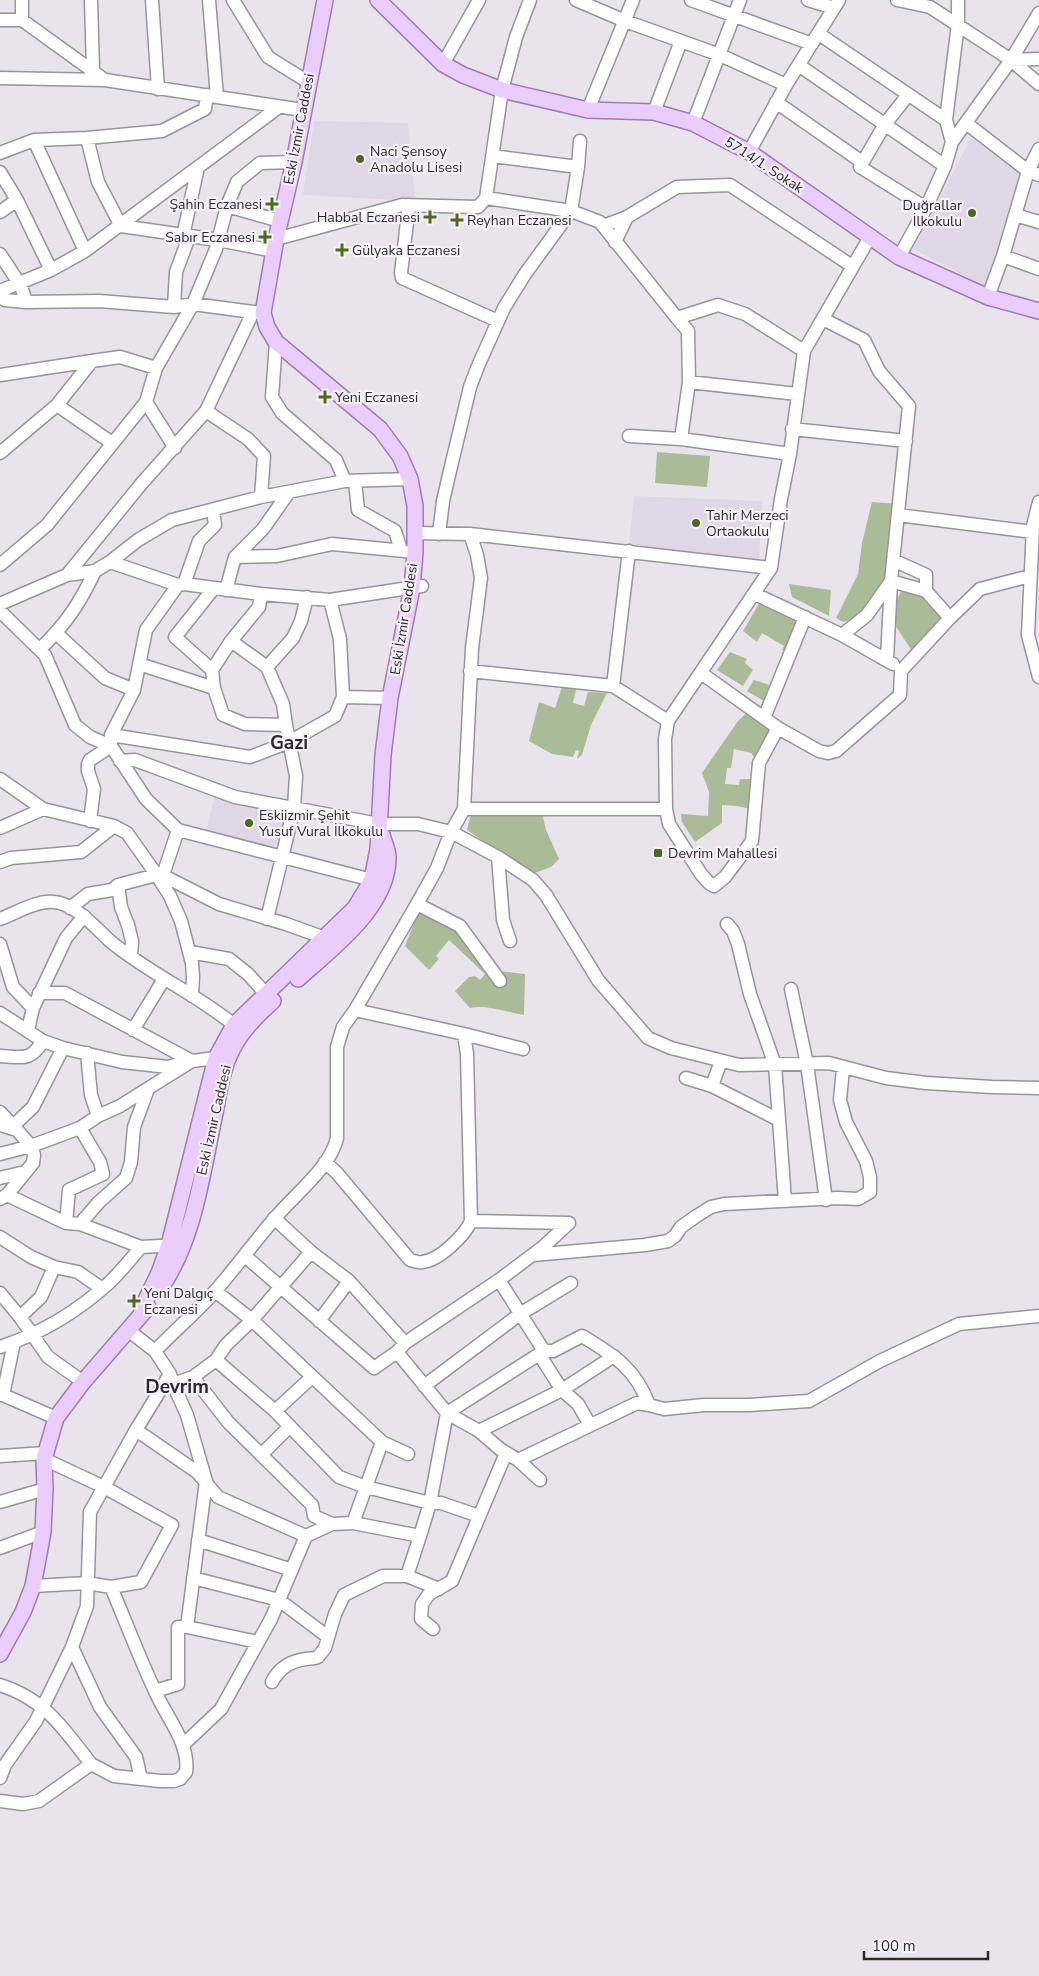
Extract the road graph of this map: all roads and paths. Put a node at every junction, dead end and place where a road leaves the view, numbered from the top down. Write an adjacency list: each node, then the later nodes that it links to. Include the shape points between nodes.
1 (22, 0): 22 (street)
2 (92, 0): 32 (street)
3 (152, 0): 38 (street)
4 (209, 0): 41 (street)
5 (233, 0): 35 (street, via 268,56)
6 (325, 0): 35 (main road, Eski İzmir Caddesi)
7 (378, 0): 30 (main road, 5714/1. Sokak)
8 (479, 0): 30 (street)
9 (530, 0): 39 (street)
10 (576, 0): 23 (street)
11 (633, 0): 23 (street)
12 (691, 0): 20 (street)
13 (740, 0): 20 (street)
14 (808, 0): 17 (street)
15 (897, 0): 18 (street)
16 (958, 0): 24 (street)
17 (836, 4): 25 (street)
18 (929, 4): 24 (street)
19 (1039, 13): 29 (street)
20 (734, 15): 25 (street); 27 (street)
21 (0, 20): 22 (street)
22 (22, 20): 32 (street)
23 (625, 21): 26 (street); 45 (street)
24 (958, 24): 29 (street); 47 (street)
25 (816, 39): 31 (street); 40 (street)
26 (681, 41): 27 (street); 46 (street)
27 (720, 55): 37 (street); 48 (street)
28 (1039, 59): 29 (street)
29 (1011, 60): 36 (street); 49 (street)
30 (443, 64): 39 (main road, 5714/1. Sokak)
31 (800, 66): 37 (street); 50 (street)
32 (93, 70): 34 (street)
33 (0, 78): 34 (street)
34 (105, 80): 38 (street)
35 (308, 82): 44 (main road, Eski İzmir Caddesi)
36 (1039, 84)
37 (786, 85): 42 (street)
38 (158, 89): 41 (street)
39 (502, 90): 45 (main road, 5714/1. Sokak); 58 (street)
40 (908, 95): 47 (street); 50 (street)
41 (212, 96): 43 (street); 51 (street, via 205,109 162,131)
42 (776, 102): 56 (street); 60 (street)
43 (279, 107): 44 (street); 62 (street)
44 (303, 110): 59 (main road, Eski İzmir Caddesi)
45 (588, 110): 46 (main road, 5714/1. Sokak)
46 (654, 112): 48 (main road, 5714/1. Sokak)
47 (946, 120): 54 (street)
48 (693, 123): 56 (main road, 5714/1. Sokak)
49 (966, 123): 54 (street); 65 (street)
50 (885, 124): 60 (street); 61 (street)
51 (86, 138): 52 (street); 77 (street, via 98,182)
52 (34, 140): 57 (street); 84 (street)
53 (580, 141): 63 (street)
54 (952, 142): 61 (street)
55 (1039, 149): 65 (street)
56 (749, 152): 80 (main road, 5714/1. Sokak)
57 (0, 153)
58 (492, 156): 63 (street); 66 (street)
59 (294, 162): 68 (street, via 260,164 237,182); 75 (main road, Eski İzmir Caddesi)
60 (862, 162): 70 (street, via 860,167)
61 (945, 166): 70 (street)
62 (198, 167): 77 (street); 79 (street)
63 (578, 167): 71 (street)
64 (0, 172): 67 (street)
65 (1034, 173): 73 (street)
66 (486, 198): 69 (street, via 478,207); 71 (street)
67 (17, 200): 72 (street); 90 (street)
68 (227, 206): 75 (street); 81 (street)
69 (409, 206): 83 (street, via 402,205); 102 (street, via 402,278)
70 (926, 208): 87 (street)
71 (571, 211): 78 (street); 102 (street, via 521,281)
72 (0, 212)
73 (1016, 215): 76 (street); 86 (street)
74 (626, 217): 78 (street); 82 (street); 88 (street, via 676,187 730,185)
75 (280, 221): 83 (main road, Eski İzmir Caddesi)
76 (1039, 222)
77 (121, 226): 79 (street); 84 (street)
78 (603, 226): 82 (street)
79 (186, 236): 81 (street); 97 (street, via 176,272)
80 (870, 237): 87 (main road, 5714/1. Sokak); 88 (street)
81 (218, 240): 83 (street); 96 (street)
82 (615, 242): 100 (street)
83 (275, 245): 99 (main road, Eski İzmir Caddesi)
84 (85, 251): 90 (street)
85 (0, 254): 91 (street)
86 (1003, 256): 89 (street); 94 (street)
87 (899, 257): 94 (main road, 5714/1. Sokak)
88 (852, 266): 101 (street)
89 (1039, 268)
90 (52, 270): 91 (street)
91 (18, 283): 92 (street); 95 (street)
92 (0, 291)
93 (0, 297): 95 (street)
94 (988, 297): 98 (main road, 5714/1. Sokak)
95 (26, 302): 97 (street, via 99,300)
96 (193, 304): 97 (street); 99 (street); 106 (street)
97 (174, 307)
98 (1039, 311)
99 (258, 312): 103 (main road, Eski İzmir Caddesi); 112 (street); 129 (main road, via 394,431 418,473)
100 (677, 318): 104 (street, via 718,305 745,314); 108 (street, via 688,331)
101 (823, 319): 104 (street); 116 (street, via 864,340 879,370 909,406)
102 (498, 321): 129 (street, via 470,387 443,501)
103 (276, 342): 121 (main road, Eski İzmir Caddesi, via 380,428 400,456); 122 (street, via 272,397 282,413 336,460)
104 (804, 351): 109 (street)
105 (92, 361): 106 (street, via 120,357); 107 (street); 111 (street)
106 (156, 368): 110 (street)
107 (0, 375)
108 (689, 382): 109 (street); 115 (street)
109 (798, 394): 113 (street)
110 (146, 402): 117 (street); 118 (street)
111 (58, 405): 117 (street); 119 (street)
112 (206, 411): 118 (street); 124 (street, via 248,439 264,456)
113 (792, 430): 116 (street); 120 (street)
114 (629, 436): 115 (street)
115 (681, 439): 120 (street)
116 (906, 440): 127 (street)
117 (112, 443): 136 (street, via 47,525)
118 (175, 448): 139 (street)
119 (0, 453)
120 (790, 454): 137 (street)
121 (410, 479): 122 (street); 129 (main road, Eski İzmir Caddesi, via 415,506)
122 (350, 481): 123 (street); 131 (street, via 358,510 395,531)
123 (289, 492): 124 (street); 133 (street, via 263,529)
124 (261, 497): 126 (street)
125 (1039, 502): 128 (street)
126 (213, 510): 135 (street, via 172,520 138,540); 142 (street, via 216,525 199,541)
127 (898, 515): 128 (street); 134 (street)
128 (1033, 532): 140 (street)
129 (426, 534): 130 (street); 131 (main road, Eski İzmir Caddesi); 143 (main road)
130 (470, 534): 132 (street); 162 (street, via 481,578)
131 (408, 551): 133 (street, via 332,544 276,556); 143 (main road, Eski İzmir Caddesi)
132 (629, 551): 137 (street); 166 (street)
133 (236, 558): 144 (street)
134 (893, 560): 141 (street); 145 (street, via 926,575)
135 (110, 562): 138 (street); 142 (street)
136 (0, 564)
137 (771, 568): 147 (street)
138 (95, 570): 139 (street); 154 (street, via 80,602)
139 (67, 575): 150 (street)
140 (1030, 576): 153 (street, via 980,589); 165 (street, via 1028,635)
141 (891, 581): 145 (street); 155 (street, via 868,615); 158 (street)
142 (181, 584): 144 (street); 159 (street, via 146,630)
143 (417, 587): 149 (street); 170 (main road, Eski İzmir Caddesi)
144 (220, 589): 146 (street); 161 (street, via 175,637)
145 (926, 591): 153 (street)
146 (261, 594): 148 (street); 156 (street, via 259,607)
147 (754, 594): 152 (street); 164 (street)
148 (307, 597): 149 (street); 160 (street, via 293,638)
149 (330, 600): 169 (street, via 340,639)
150 (0, 604)
151 (0, 611): 157 (street)
152 (804, 617): 155 (street); 171 (street)
153 (950, 618): 163 (street)
154 (56, 633): 157 (street); 168 (street, via 105,678)
155 (842, 635): 158 (street)
156 (231, 641): 160 (street); 161 (street)
157 (40, 648): 175 (street, via 75,725 90,737)
158 (887, 659): 163 (street)
159 (139, 664): 167 (street); 168 (street)
160 (267, 667): 173 (street, via 284,704)
161 (212, 670): 167 (street)
162 (470, 671): 166 (street); 181 (street)
163 (900, 671): 174 (street, via 900,694 836,751 819,751)
164 (701, 673): 171 (street); 172 (street)
165 (1039, 677)
166 (613, 686): 172 (street)
167 (214, 688): 173 (street, via 223,714 245,724)
168 (134, 690): 175 (street)
169 (343, 697): 170 (street); 176 (street, via 335,716)
170 (390, 698): 184 (main road, Eski İzmir Caddesi)
171 (764, 718): 174 (street)
172 (668, 721): 182 (street, via 665,740)
173 (286, 725): 176 (street)
174 (778, 728): 182 (street, via 759,763 752,841 725,877 714,886 701,874 668,824)
175 (111, 740): 176 (street, via 250,757); 177 (street); 183 (street, via 88,764 94,792)
176 (289, 742): 179 (street, via 296,776)
177 (120, 760): 179 (street, via 135,760 235,797); 187 (street, via 146,799)
178 (0, 779): 180 (street)
179 (294, 808): 184 (street); 190 (street)
180 (43, 809): 183 (street); 186 (street)
181 (464, 809): 182 (street); 188 (street)
182 (666, 809)
183 (90, 821): 185 (street)
184 (379, 824): 188 (street, via 418,824); 193 (main road, Eski İzmir Caddesi); 253 (main road, Eski İzmir Caddesi, via 388,857 384,880 374,902 362,919 260,1013 231,1050 194,1209)
185 (114, 826): 191 (street, via 81,852); 192 (street, via 127,833)
186 (0, 828)
187 (178, 830): 190 (street); 192 (street)
188 (451, 832): 189 (street); 195 (street, via 437,868)
189 (498, 857): 202 (street, via 503,920); 226 (street, via 532,880 546,895 598,980 648,1038)
190 (282, 858): 193 (street); 199 (street)
191 (0, 862)
192 (160, 874): 194 (street); 199 (street, via 220,904); 204 (street, via 176,907)
193 (372, 880): 201 (main road, Eski İzmir Caddesi, via 355,908)
194 (118, 885): 196 (street, via 112,890 88,894); 205 (street, via 132,941)
195 (417, 904): 207 (street, via 460,926); 213 (street)
196 (70, 908): 197 (street); 198 (street, via 56,902 44,902)
197 (84, 916): 205 (street); 209 (street, via 66,938)
198 (0, 919)
199 (267, 919): 201 (street)
200 (727, 924): 228 (street, via 738,944 750,994)
201 (325, 938): 210 (main road, Eski İzmir Caddesi)
202 (510, 941)
203 (0, 944): 212 (street, via 13,987)
204 (190, 952): 210 (street, via 229,959); 211 (street)
205 (131, 957): 206 (street)
206 (164, 979): 211 (street); 217 (street)
207 (500, 981)
208 (791, 989): 227 (street)
209 (39, 993): 212 (street); 217 (street, via 65,993)
210 (266, 994): 215 (main road, Eski İzmir Caddesi)
211 (192, 996): 215 (street)
212 (32, 1008): 216 (street)
213 (355, 1010): 218 (street); 242 (street, via 343,1027 337,1047 336,1138 334,1150)
214 (0, 1013): 216 (street)
215 (234, 1025): 224 (main road, Eski İzmir Caddesi)
216 (28, 1030): 219 (street)
217 (133, 1030): 225 (street)
218 (464, 1034): 221 (street); 249 (street)
219 (43, 1041): 220 (street); 223 (street, via 35,1053 26,1058)
220 (63, 1048): 222 (street); 238 (street, via 33,1107)
221 (523, 1049)
222 (87, 1053): 225 (street, via 122,1062 168,1067); 235 (street, via 91,1095)
223 (0, 1056)
224 (216, 1058): 225 (street); 253 (main road, Eski İzmir Caddesi)
225 (192, 1061): 232 (street)
226 (721, 1061): 228 (street, via 740,1065); 231 (street)
227 (807, 1064): 228 (street); 229 (street); 247 (street)
228 (775, 1065): 236 (street)
229 (843, 1068): 233 (street, via 926,1083); 247 (street, via 840,1100 846,1122 866,1161 870,1192 858,1200)
230 (686, 1078): 231 (street)
231 (712, 1086): 236 (street)
232 (148, 1088): 235 (street); 251 (street, via 134,1127 126,1178)
233 (1039, 1088)
234 (0, 1112): 238 (street)
235 (98, 1116): 239 (street)
236 (779, 1120): 246 (street)
237 (0, 1125): 238 (street)
238 (15, 1128): 240 (street)
239 (80, 1128): 240 (street); 250 (street, via 100,1162 103,1174 70,1190)
240 (31, 1146): 241 (street); 243 (street, via 33,1163)
241 (0, 1154)
242 (325, 1162): 248 (street); 249 (street, via 410,1260 422,1262 437,1258 468,1230)
243 (25, 1172): 244 (street); 245 (street)
244 (0, 1178)
245 (4, 1197): 250 (street)
246 (785, 1200): 247 (street); 256 (street, via 711,1207 681,1227 668,1241 645,1246)
247 (826, 1200)
248 (274, 1218): 255 (street); 257 (street)
249 (471, 1221): 256 (street, via 569,1223)
250 (66, 1223): 251 (street)
251 (80, 1224): 254 (street)
252 (0, 1237): 258 (street, via 31,1258)
253 (177, 1245): 254 (street); 271 (main road, Eski İzmir Caddesi, via 159,1273 141,1314)
254 (141, 1247): 262 (street)
255 (312, 1252): 260 (street); 263 (street)
256 (532, 1255): 259 (street)
257 (245, 1256): 263 (street); 264 (street)
258 (54, 1267): 262 (street, via 78,1272); 267 (street, via 41,1297)
259 (499, 1280): 266 (street); 275 (street)
260 (349, 1281): 270 (street); 275 (street)
261 (571, 1284): 266 (street)
262 (101, 1288): 272 (street, via 82,1305)
263 (280, 1288): 269 (street); 270 (street)
264 (215, 1291): 269 (street); 276 (street)
265 (3, 1300): 267 (street)
266 (520, 1314): 277 (street); 284 (street)
267 (20, 1316): 272 (street)
268 (1039, 1316): 287 (street, via 959,1324 880,1361 809,1401 664,1409)
269 (252, 1320): 279 (street); 281 (street)
270 (319, 1321): 275 (street, via 374,1368)
271 (128, 1330): 276 (street); 283 (main road, Eski İzmir Caddesi)
272 (31, 1334): 273 (street); 283 (street, via 48,1357)
273 (14, 1342): 274 (street); 286 (street)
274 (0, 1347)
275 (401, 1347): 284 (street)
276 (155, 1351): 282 (street)
277 (542, 1352): 278 (street, via 553,1351 582,1336); 285 (street); 289 (street)
278 (614, 1356): 285 (street); 287 (street, via 640,1384)
279 (216, 1360): 280 (street); 288 (street)
280 (193, 1377): 282 (street); 298 (street, via 228,1422)
281 (312, 1377): 288 (street); 295 (street)
282 (172, 1379): 293 (street); 303 (street, via 187,1415)
283 (83, 1382): 290 (main road, Eski İzmir Caddesi)
284 (424, 1386): 289 (street)
285 (562, 1390): 291 (street, via 578,1404); 294 (street)
286 (2, 1395): 290 (street)
287 (649, 1405): 291 (street, via 637,1403)
288 (276, 1412): 292 (street)
289 (447, 1413): 294 (street); 308 (street)
290 (56, 1418): 300 (main road, Eski İzmir Caddesi)
291 (590, 1425): 301 (street)
292 (290, 1426): 298 (street); 305 (street, via 340,1477)
293 (136, 1430): 303 (street); 304 (street)
294 (479, 1431): 296 (street)
295 (382, 1442): 297 (street); 305 (street)
296 (506, 1453): 301 (street); 309 (street)
297 (408, 1454)
298 (261, 1455): 311 (street, via 312,1505 314,1516)
299 (0, 1456): 300 (street)
300 (44, 1456): 304 (street); 306 (main road, Eski İzmir Caddesi)
301 (518, 1460): 302 (street)
302 (540, 1480)
303 (206, 1481): 313 (street, via 218,1497); 315 (street)
304 (104, 1487): 320 (street, via 90,1512); 322 (street, via 172,1525 140,1582)
305 (366, 1487): 308 (street); 310 (street)
306 (45, 1489): 307 (street); 312 (main road, Eski İzmir Caddesi)
307 (0, 1502)
308 (430, 1503): 309 (street, via 441,1503); 314 (street)
309 (479, 1516): 323 (street, via 452,1581)
310 (353, 1523): 311 (street); 314 (street)
311 (332, 1524): 313 (street)
312 (43, 1532): 316 (street); 321 (main road, Eski İzmir Caddesi)
313 (306, 1536): 317 (street)
314 (420, 1536): 318 (street)
315 (198, 1540): 317 (street); 319 (street)
316 (0, 1548)
317 (292, 1570): 324 (street)
318 (407, 1576): 323 (street); 327 (street, via 383,1576 344,1595)
319 (193, 1578): 324 (street); 325 (street)
320 (87, 1583): 321 (street); 322 (street); 329 (street, via 87,1606)
321 (32, 1586): 330 (main road, Eski İzmir Caddesi, via 23,1612)
322 (112, 1587): 333 (street)
323 (439, 1589): 326 (street, via 429,1594 422,1604 421,1618)
324 (279, 1600): 327 (street); 328 (street)
325 (187, 1627): 328 (street); 333 (street, via 178,1627 178,1684)
326 (433, 1629)
327 (328, 1637): 331 (street, via 318,1657 284,1666)
328 (258, 1642): 335 (street, via 221,1709)
329 (72, 1647): 334 (street); 338 (street, via 100,1707 136,1757)
330 (0, 1654)
331 (272, 1682)
332 (0, 1684): 334 (street)
333 (154, 1691): 335 (street)
334 (43, 1706): 336 (street); 337 (street)
335 (183, 1745): 338 (street, via 187,1764 180,1779)
336 (91, 1764): 338 (street, via 114,1776); 339 (street, via 39,1800 23,1804)
337 (0, 1778)
338 (141, 1779)
339 (0, 1801)

